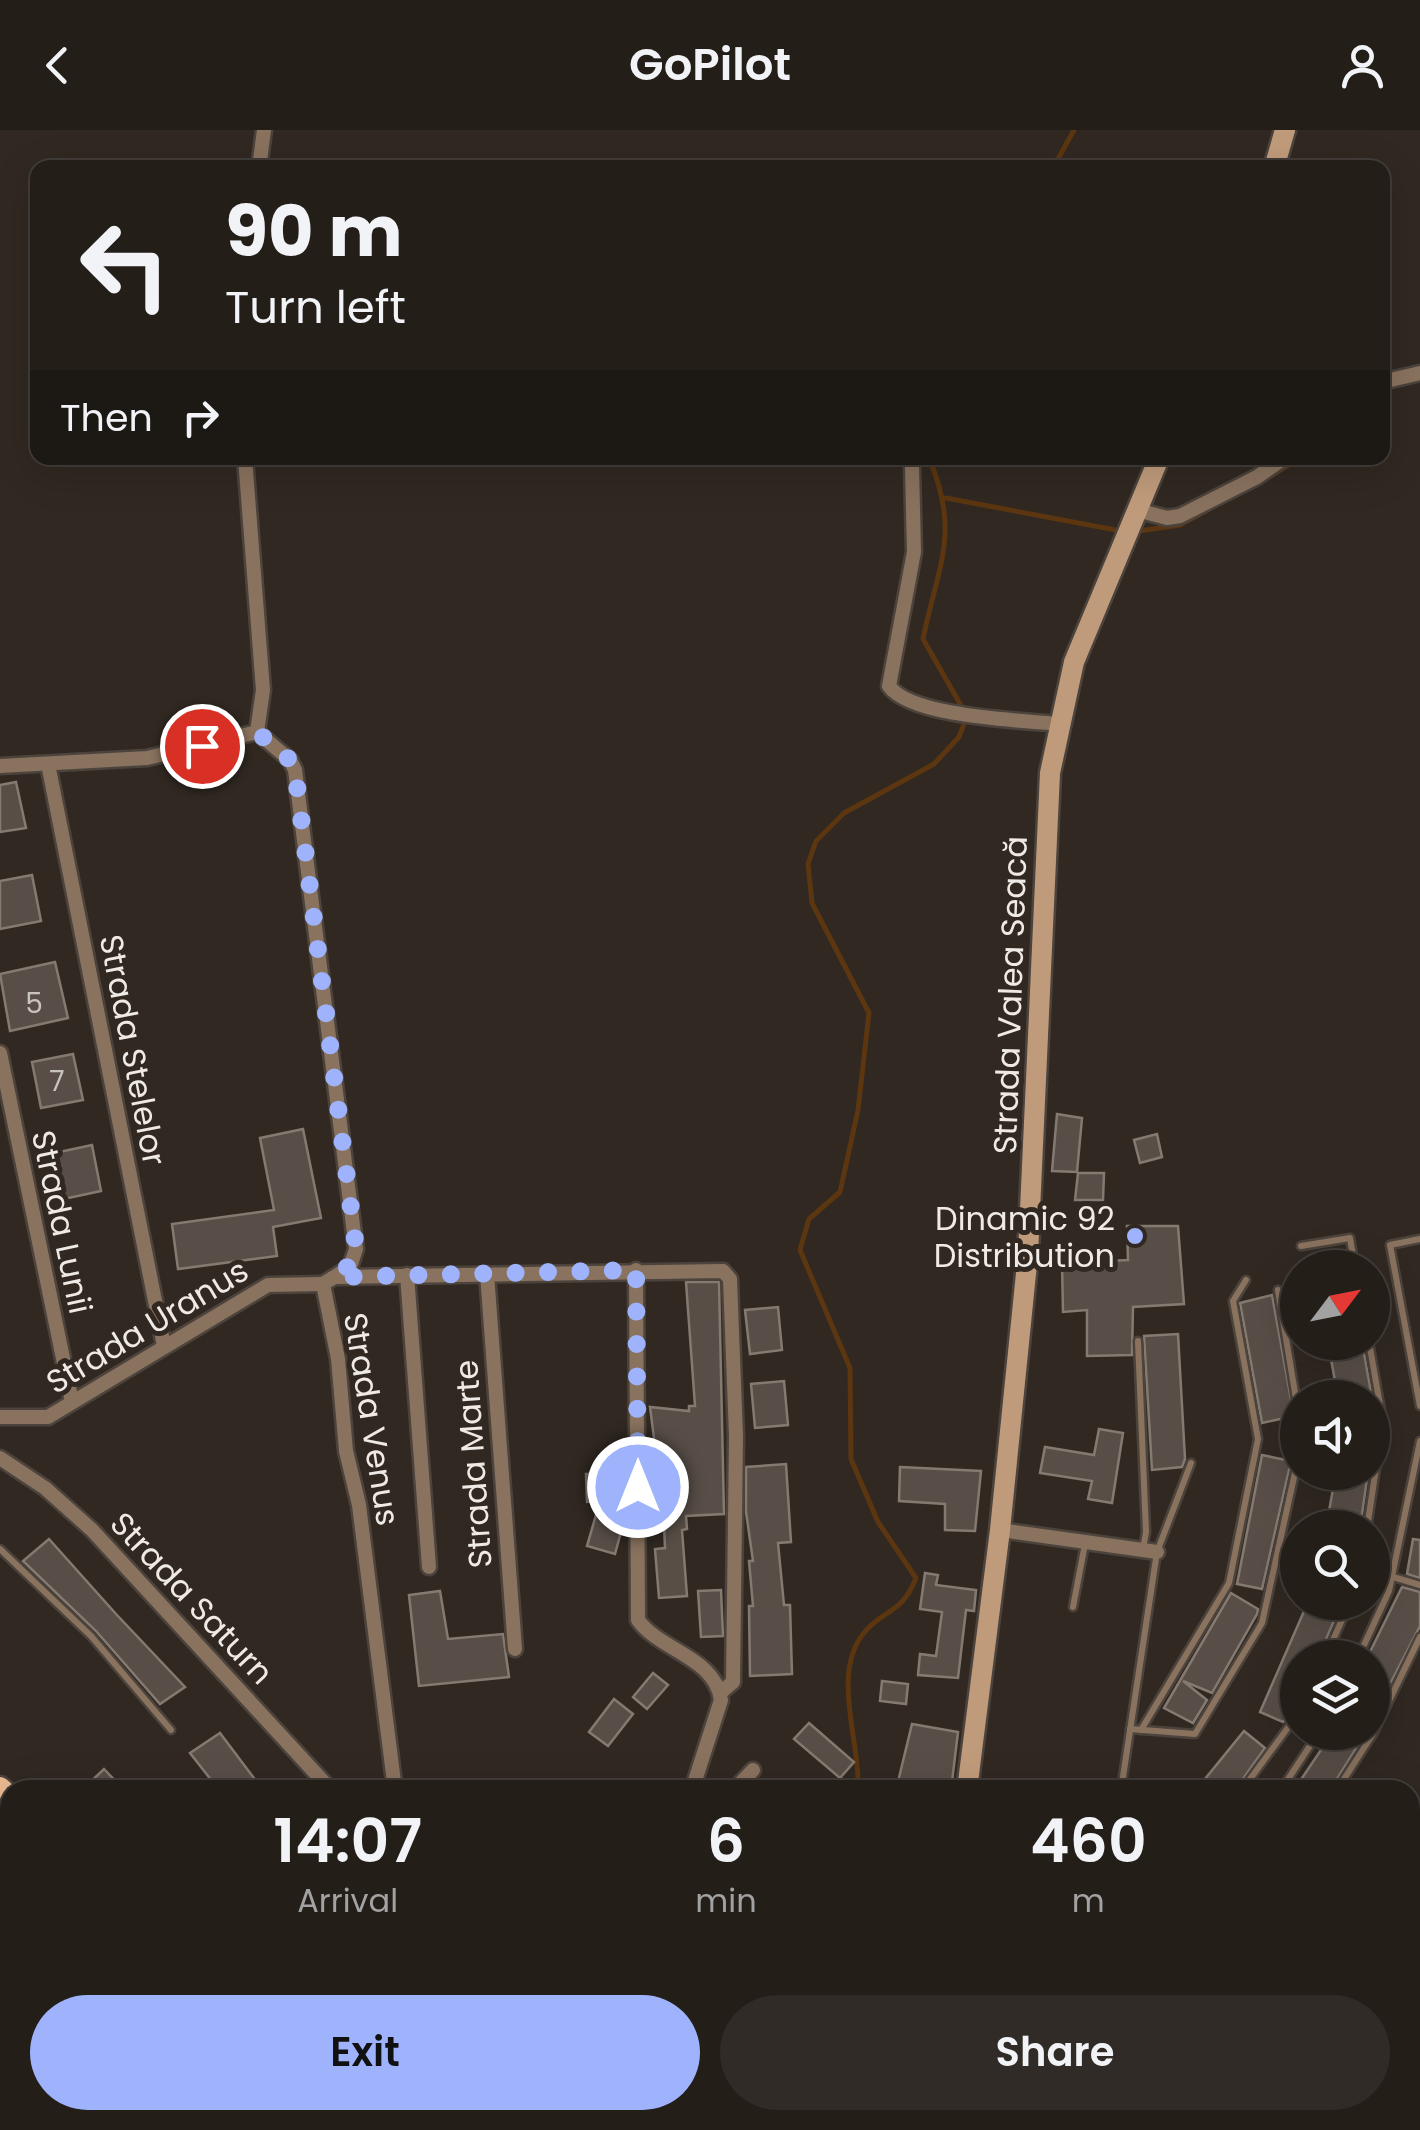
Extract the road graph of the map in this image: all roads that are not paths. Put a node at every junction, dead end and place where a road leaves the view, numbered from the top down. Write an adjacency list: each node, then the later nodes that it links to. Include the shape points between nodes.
1 (264, 130): 3 (street)
2 (1285, 130): 4 (main road)
3 (259, 160)
4 (1276, 160)
5 (1420, 373): 6 (street)
6 (1390, 380)
7 (246, 465): 13 (street, via 263,690)
8 (1156, 465): 11 (main road, Strada Valea Seacă)
9 (1274, 465): 11 (street, via 1180,516)
10 (912, 468): 12 (street, via 914,552 888,678 900,698 976,716)
11 (1136, 514): 12 (main road, Strada Valea Seacă, via 1074,662)
12 (1058, 724): 38 (main road, Strada Valea Seacă, via 1046,816 1035,1152)
13 (257, 732): 14 (street, via 147,758); 23 (street, Strada Venus, via 295,770 356,1248 354,1261)
14 (48, 764): 15 (street); 27 (street, Strada Stelelor)
15 (0, 766)
16 (0, 1053): 30 (street, Strada Lunii)
17 (1420, 1239): 31 (lane, via 1390,1245)
18 (1301, 1246): 19 (lane, via 1350,1238)
19 (1352, 1250)
20 (636, 1270): 21 (street, Strada Uranus); 49 (street, via 638,1620 705,1670); 49 (street, Strada Uranus, via 722,1270 730,1279 734,1660 732,1682)
21 (486, 1274): 22 (street, Strada Uranus); 48 (street, Strada Marte)
22 (407, 1276): 23 (street, Strada Uranus); 42 (street)
23 (330, 1280): 27 (street, Strada Uranus, via 268,1285); 59 (street, Strada Venus, via 346,1451 359,1505)
24 (1246, 1280): 53 (lane, via 1233,1301 1258,1439 1229,1583)
25 (1278, 1290): 29 (lane)
26 (1138, 1341): 41 (lane)
27 (164, 1346): 30 (street, Strada Uranus)
28 (1372, 1360): 37 (lane, via 1383,1422)
29 (1293, 1380)
30 (72, 1402): 32 (street, Strada Uranus, via 43,1419)
31 (1420, 1406)
32 (0, 1417)
33 (1420, 1442): 43 (lane)
34 (0, 1458): 58 (street, Strada Saturn, via 45,1488 106,1544)
35 (1191, 1463): 41 (lane)
36 (1291, 1490): 53 (lane, via 1262,1623 1195,1734)
37 (1370, 1510)
38 (1000, 1530): 39 (street); 62 (main road, Strada Valea Seacă)
39 (1086, 1542): 41 (street); 45 (lane)
40 (0, 1549): 52 (lane, via 90,1636)
41 (1150, 1551): 51 (lane)
42 (429, 1567)
43 (1393, 1577): 44 (lane); 47 (lane)
44 (1420, 1585)
45 (1072, 1607)
46 (1420, 1636): 50 (lane)
47 (1366, 1640)
48 (514, 1649)
49 (720, 1693): 60 (street, Strada Uranus)
50 (1390, 1695)
51 (1130, 1729): 53 (lane); 63 (lane)
52 (172, 1730)
53 (1141, 1730)
54 (1280, 1738): 64 (lane)
55 (1308, 1750): 65 (lane)
56 (1361, 1750): 66 (lane)
57 (753, 1770): 61 (street)
58 (322, 1780)
59 (394, 1780)
60 (695, 1780)
61 (744, 1780)
62 (968, 1780)
63 (1122, 1780)
64 (1249, 1780)
65 (1288, 1780)
66 (1342, 1780)
67 (339, 2130): 68 (lane)
68 (354, 2130)

